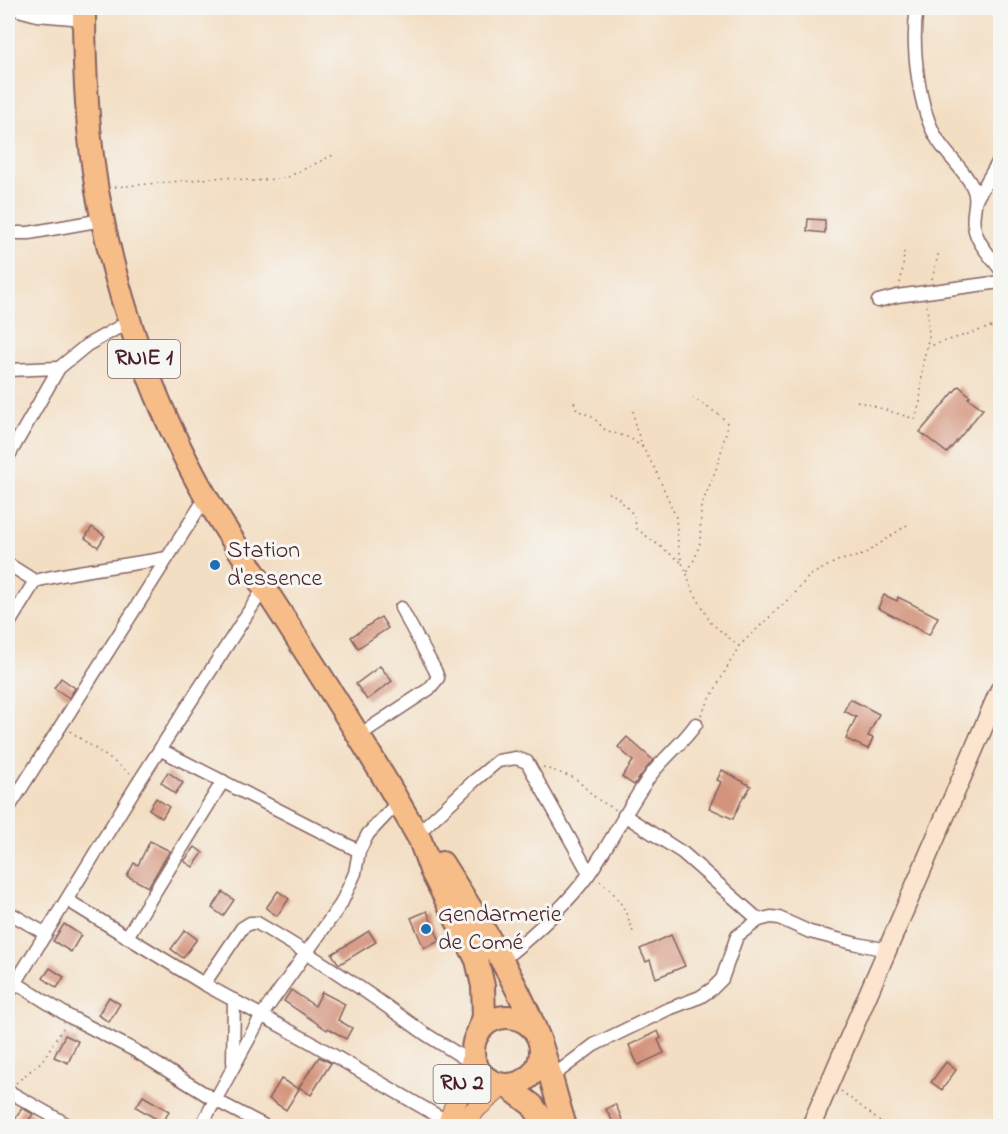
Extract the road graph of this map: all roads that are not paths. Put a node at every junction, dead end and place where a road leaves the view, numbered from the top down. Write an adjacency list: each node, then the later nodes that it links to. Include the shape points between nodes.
1 (11, 8): 3 (street, via 37,15)
2 (917, 8): 5 (street, via 917,63 929,123)
3 (84, 13): 6 (highway, RNIE 1, via 92,153)
4 (1000, 159): 5 (street)
5 (977, 198): 8 (street, via 974,225 979,242)
6 (102, 220): 7 (street, via 29,233); 11 (highway, RNIE 1)
7 (8, 232)
8 (1000, 269)
9 (1000, 282): 10 (street)
10 (878, 301)
11 (130, 321): 12 (street, via 87,345); 15 (highway, RNIE 1, via 163,408)
12 (59, 368): 13 (street); 14 (street)
13 (8, 370)
14 (8, 457)
15 (206, 497): 16 (street); 19 (highway, RNIE 1)
16 (167, 558): 18 (street); 28 (street)
17 (8, 564): 18 (street)
18 (35, 581): 21 (street)
19 (264, 588): 24 (highway, RNIE 1); 25 (street)
20 (401, 608): 24 (street, via 438,678 429,689)
21 (8, 625)
22 (1000, 689): 38 (street)
23 (696, 724): 29 (street, via 652,773)
24 (358, 736): 27 (highway, RNIE 1)
25 (162, 750): 26 (street); 33 (street)
26 (223, 781): 31 (street); 37 (street)
27 (399, 801): 30 (highway, RNIE 1); 31 (street, via 368,834)
28 (8, 810)
29 (624, 815): 32 (street); 35 (street, via 683,853)
30 (419, 837): 32 (street, via 498,761 516,758 527,762); 40 (highway, RNIE 1, via 439,858); 47 (highway, RNIE 1, via 430,870 477,960 484,1017)
31 (358, 851): 39 (street, via 350,888)
32 (589, 873): 40 (street)
33 (67, 900): 36 (street); 37 (street)
34 (8, 912): 36 (street)
35 (759, 920): 38 (street, via 779,918 810,932); 49 (street, via 737,936 722,979 712,989 594,1045)
36 (46, 934): 41 (street)
37 (127, 937): 42 (street)
38 (889, 950): 59 (street)
39 (307, 952): 42 (street, via 257,923 249,923); 45 (street); 47 (street, via 426,1035)
40 (501, 962): 46 (highway, RNIE 1)
41 (16, 982): 43 (street); 52 (street)
42 (204, 984): 44 (street)
43 (8, 995)
44 (234, 1000): 45 (street); 48 (street)
45 (262, 1015): 48 (street); 53 (street)
46 (539, 1040): 47 (highway, via 527,1023 509,1017 491,1021); 49 (highway, RNIE 1); 50 (highway, via 537,1068 524,1081)
47 (474, 1046): 50 (highway, via 478,1070); 53 (main road, RN 2)
48 (233, 1065): 52 (street)
49 (550, 1078): 58 (highway, RNIE 1)
50 (505, 1086): 53 (main road, RN 2); 57 (highway, via 532,1105)
51 (11, 1088): 54 (street)
52 (216, 1100): 55 (street); 56 (street)
53 (453, 1125)
54 (70, 1126)
55 (201, 1126)
56 (265, 1126)
57 (547, 1126)
58 (565, 1126)
59 (811, 1126)

